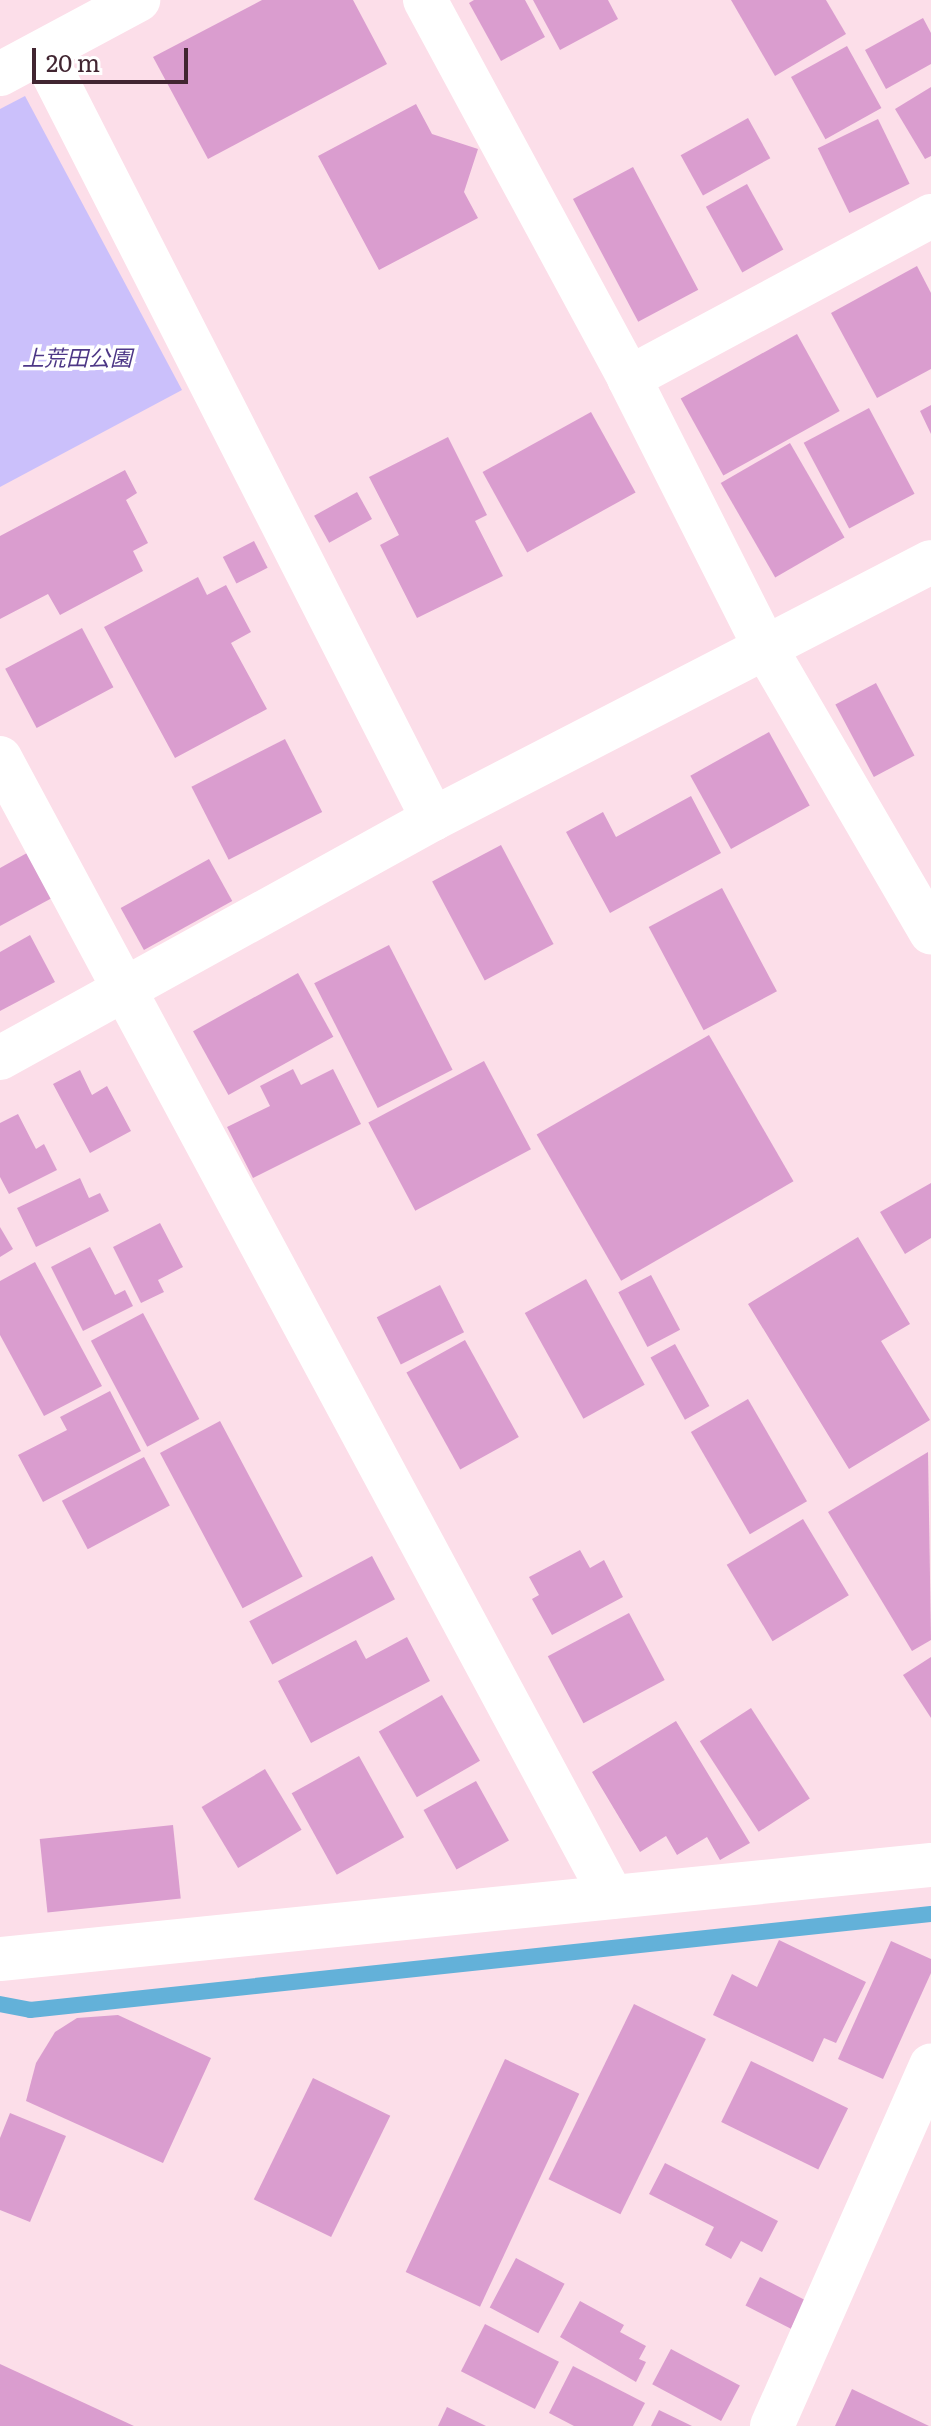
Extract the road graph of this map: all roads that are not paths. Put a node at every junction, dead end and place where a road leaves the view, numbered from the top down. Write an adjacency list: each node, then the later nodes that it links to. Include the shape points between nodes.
1 (138, 0): 3 (street)
2 (425, 0): 6 (street)
3 (42, 52): 4 (street); 10 (street)
4 (0, 74)
5 (931, 216): 6 (street)
6 (629, 378): 8 (street)
7 (931, 562): 8 (street)
8 (766, 649): 10 (street); 11 (street)
9 (0, 758): 12 (street)
10 (433, 819): 12 (street)
11 (931, 932)
12 (125, 991): 13 (street); 15 (street)
13 (0, 1058)
14 (931, 1865): 15 (street)
15 (612, 1897): 16 (street)
16 (0, 1959)
17 (931, 2066): 18 (street)
18 (772, 2426)

